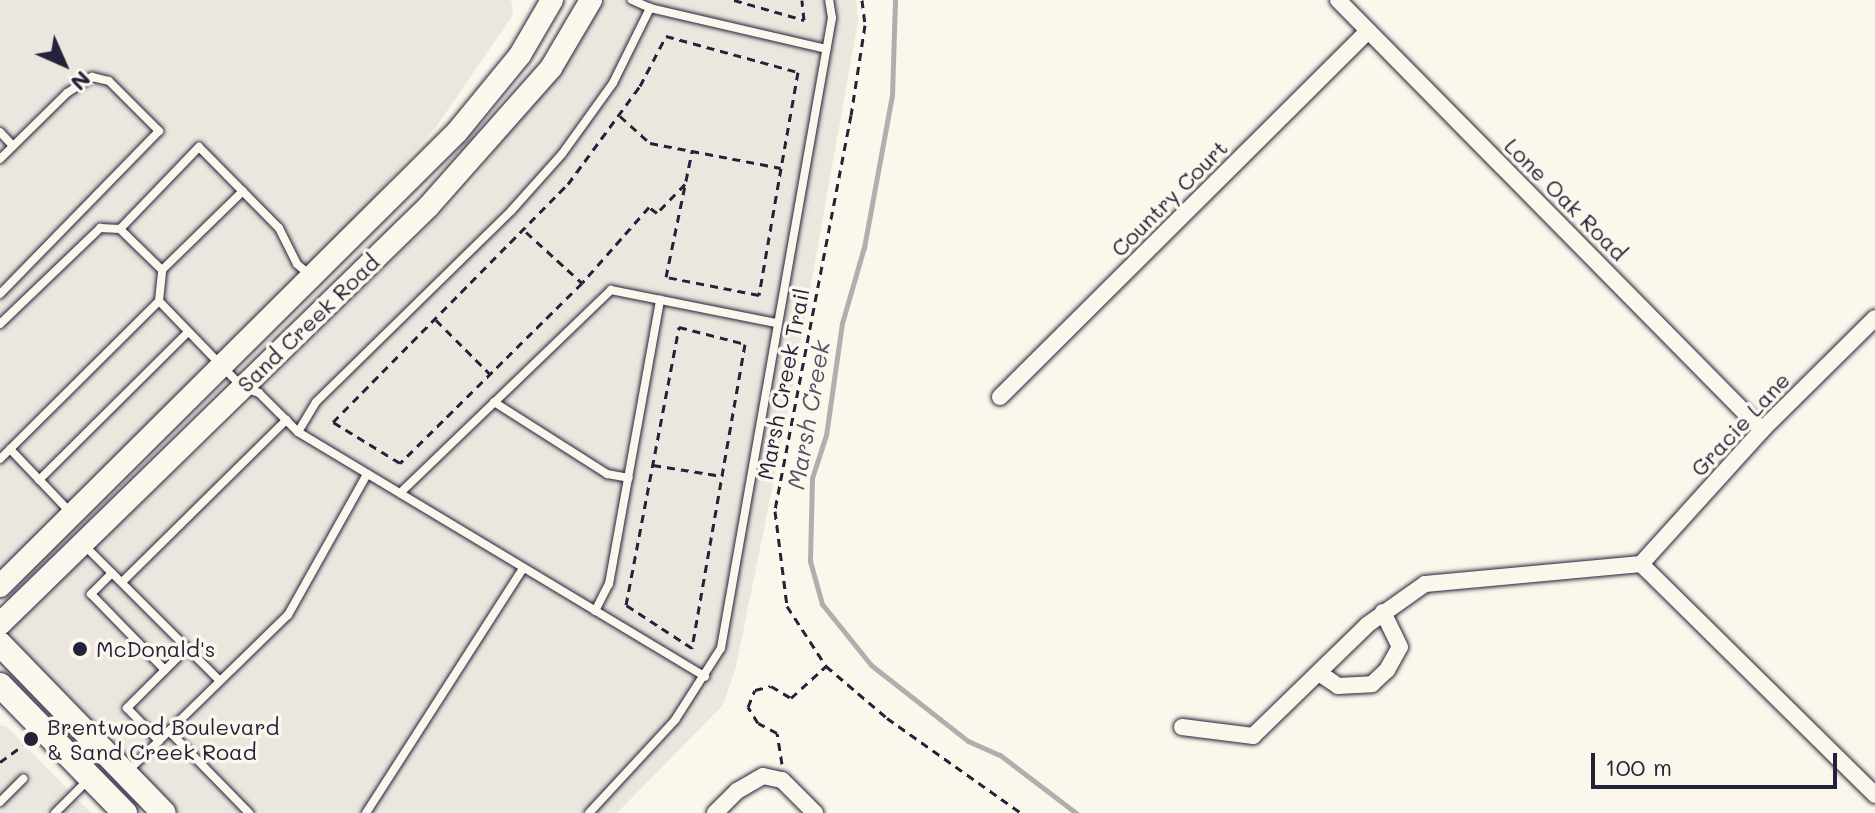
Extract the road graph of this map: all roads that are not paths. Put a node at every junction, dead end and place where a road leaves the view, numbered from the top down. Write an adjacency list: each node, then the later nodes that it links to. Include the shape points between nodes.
1 (552, 0): 15 (main road, Sand Creek Road, via 520,55 457,132)
2 (591, 0): 24 (main road, Sand Creek Road, via 551,68 505,123 428,207)
3 (632, 0): 6 (lane)
4 (829, 0): 8 (lane)
5 (1338, 0): 7 (street, Lone Oak Road)
6 (650, 8): 8 (lane); 29 (lane, via 613,83 562,154 316,402)
7 (1368, 31): 25 (street, Country Court); 28 (street, Lone Oak Road)
8 (826, 49): 20 (lane)
9 (0, 132): 10 (lane)
10 (13, 146): 11 (lane); 16 (lane, via 67,93 92,77 109,81 159,131)
11 (0, 159)
12 (243, 191): 13 (lane, via 199,147); 14 (lane); 15 (lane, via 279,228 297,264)
13 (120, 229): 14 (lane); 21 (lane, via 100,228)
14 (162, 270): 18 (lane)
15 (311, 277): 23 (main road, Sand Creek Road)
16 (0, 294)
17 (660, 300): 20 (lane); 26 (lane, via 611,290); 33 (lane)
18 (159, 301): 22 (lane); 30 (lane)
19 (1875, 318): 28 (street, Gracie Lane)
20 (776, 323): 50 (lane, via 721,648)
21 (0, 324)
22 (188, 332): 23 (lane); 34 (lane)
23 (220, 366): 24 (lane); 36 (main road, Sand Creek Road)
24 (242, 387): 27 (lane, via 259,393); 37 (main road, Sand Creek Road)
25 (1000, 397)
26 (494, 402): 33 (lane, via 607,474); 35 (lane)
27 (286, 420): 29 (lane); 41 (lane)
28 (1762, 430): 38 (street, Gracie Lane)
29 (298, 432): 32 (lane)
30 (10, 449): 31 (lane); 34 (lane)
31 (0, 459)
32 (367, 474): 35 (lane); 51 (lane, via 288,615)
33 (629, 478): 43 (lane, via 609,584)
34 (39, 480): 36 (lane)
35 (400, 493): 39 (lane)
36 (73, 514): 42 (main road, Sand Creek Road)
37 (84, 544): 40 (lane); 45 (main road, Sand Creek Road)
38 (1641, 564): 44 (street, via 1425,584); 59 (street)
39 (523, 568): 43 (lane); 65 (lane)
40 (112, 573): 41 (lane); 48 (lane, via 91,594)
41 (122, 582): 47 (lane)
42 (0, 586)
43 (595, 611): 50 (lane)
44 (1383, 612): 49 (street); 49 (street, via 1400,647 1387,670 1372,684 1338,686)
45 (0, 624)
46 (0, 644): 56 (main road)
47 (187, 648): 48 (lane); 51 (lane)
48 (165, 670): 55 (lane, via 127,708)
49 (1319, 673): 53 (street, via 1253,736)
50 (705, 677): 66 (lane, via 675,720)
51 (220, 681): 54 (lane)
52 (0, 685): 57 (main road)
53 (1182, 727)
54 (169, 731): 55 (lane); 64 (lane)
55 (159, 741): 56 (lane)
56 (125, 773): 63 (main road)
57 (90, 778): 61 (lane); 62 (main road)
58 (23, 779): 60 (lane)
59 (1875, 795)
60 (0, 802)
61 (55, 813)
62 (125, 813)
63 (164, 813)
64 (249, 813)
65 (366, 813)
66 (589, 813)
67 (715, 813): 68 (street, via 763,776 782,780)
68 (815, 813)

